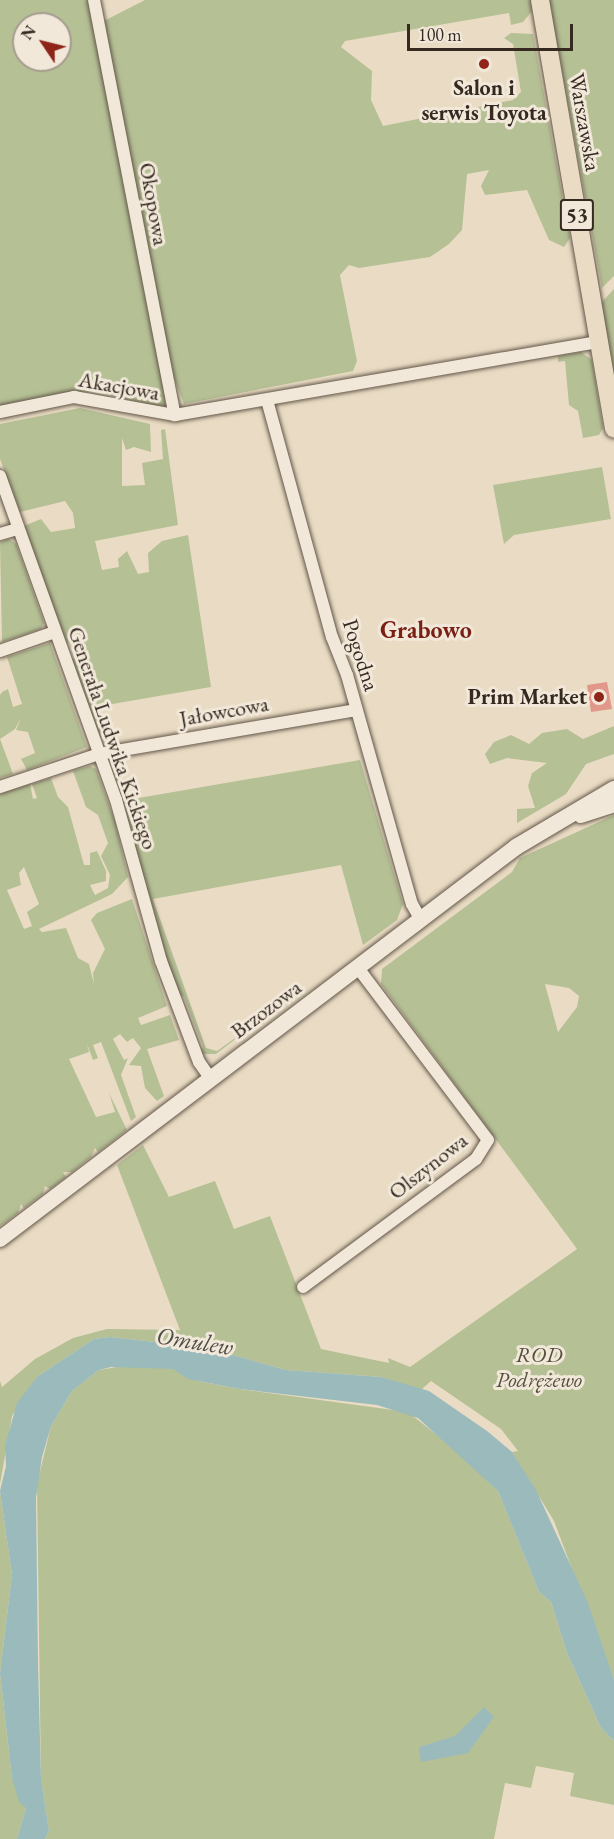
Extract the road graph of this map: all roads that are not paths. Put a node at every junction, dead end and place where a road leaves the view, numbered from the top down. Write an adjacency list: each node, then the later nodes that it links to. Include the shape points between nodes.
1 (94, 0): 6 (street, Okopowa)
2 (540, 0): 3 (main road, Warszawska / 53)
3 (598, 342): 4 (street, Akacjowa); 7 (main road, Warszawska / 53)
4 (267, 400): 6 (street, Akacjowa); 13 (street, Pogodna)
5 (0, 412): 6 (street, Akacjowa, via 74,397)
6 (175, 415)
7 (614, 429)
8 (0, 476): 9 (street, Generała Ludwika Kickiego)
9 (18, 528): 10 (street); 11 (street, Generała Ludwika Kickiego)
10 (0, 534)
11 (55, 632): 12 (street); 14 (street, Generała Ludwika Kickiego)
12 (0, 651)
13 (356, 710): 14 (street, Jałowcowa); 19 (street, Pogodna, via 411,904)
14 (99, 754): 15 (street, Jałowcowa); 21 (street, Generała Ludwika Kickiego, via 161,963 199,1062)
15 (0, 787)
16 (614, 789): 18 (main road, Brzozowa)
17 (614, 804): 18 (main road, Brzozowa)
18 (562, 818): 19 (main road, Brzozowa)
19 (420, 920): 20 (main road, Brzozowa)
20 (358, 968): 21 (main road, Brzozowa); 23 (street, Olszynowa, via 488,1140 476,1159)
21 (210, 1079): 22 (main road, Brzozowa)
22 (0, 1239)
23 (303, 1287)

